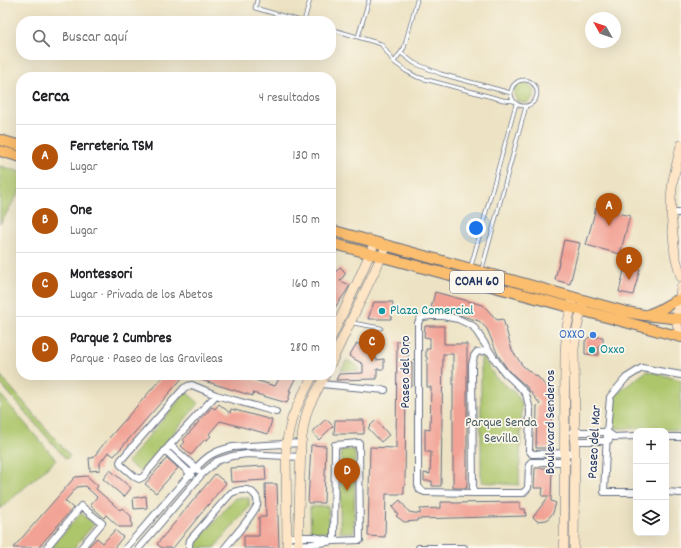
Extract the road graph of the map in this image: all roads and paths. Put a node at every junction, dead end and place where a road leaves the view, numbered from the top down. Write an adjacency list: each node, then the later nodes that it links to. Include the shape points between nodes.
1 (257, 0): 5 (lane, via 255,8)
2 (310, 0): 6 (lane)
3 (369, 0): 8 (lane)
4 (418, 0): 9 (lane, via 404,48)
5 (283, 16)
6 (305, 16)
7 (336, 30): 8 (lane)
8 (358, 37): 10 (lane, via 381,44)
9 (400, 53): 10 (lane); 11 (lane, via 414,63 441,74)
10 (394, 62): 12 (lane, via 417,77)
11 (510, 93): 12 (lane); 14 (lane, via 513,85 521,80 533,84 537,96)
12 (513, 101): 13 (lane)
13 (516, 104): 14 (lane); 31 (lane)
14 (526, 106): 32 (lane)
15 (0, 140): 16 (main road)
16 (16, 145)
17 (681, 145): 20 (main road)
18 (0, 151): 19 (main road)
19 (16, 156)
20 (679, 159): 21 (main road, via 673,180)
21 (671, 213): 22 (street); 27 (main road)
22 (681, 213)
23 (336, 231): 24 (main road, COAH 60)
24 (375, 242): 26 (main road, COAH 60); 28 (main road)
25 (336, 245): 28 (main road, COAH 60)
26 (388, 245): 29 (main road); 31 (main road, COAH 60)
27 (675, 246): 30 (main road); 33 (main road)
28 (370, 254): 29 (main road, COAH 60); 43 (main road)
29 (382, 257): 38 (main road, COAH 60); 42 (main road)
30 (681, 261)
31 (471, 268): 32 (main road, COAH 60)
32 (481, 271): 35 (main road, COAH 60)
33 (681, 278)
34 (681, 287): 36 (main road)
35 (574, 297): 37 (main road, COAH 60); 38 (main road, Boulevard Senderos)
36 (680, 299): 40 (main road); 41 (main road)
37 (584, 300): 39 (main road, Boulevard Senderos); 40 (main road, COAH 60)
38 (571, 307): 39 (main road, COAH 60); 56 (main road, Boulevard Senderos, via 565,352)
39 (581, 310): 45 (main road, COAH 60); 57 (main road, Boulevard Senderos, via 574,349)
40 (644, 315): 41 (main road, COAH 60)
41 (679, 318): 45 (main road)
42 (351, 322): 44 (lane); 47 (main road)
43 (336, 327)
44 (381, 328)
45 (681, 336)
46 (489, 350): 69 (street, Paseo del Oro, via 505,373 526,394 530,410 530,452); 78 (street, via 477,352 472,365); 78 (street, Paseo del Oro, via 473,326 458,319 430,316 423,317 418,323 418,485 420,490 425,492)
47 (336, 353)
48 (681, 375): 55 (street, Paseo del Mar, via 642,368 626,378 610,397)
49 (310, 380): 64 (main road, via 292,418)
50 (323, 380): 51 (main road)
51 (321, 384): 52 (street); 63 (main road, via 308,410)
52 (385, 390)
53 (216, 395): 54 (street); 65 (street); 66 (street, via 192,385 184,388 120,462 139,479)
54 (276, 412)
55 (607, 432): 57 (street); 59 (street); 62 (street, Paseo del Mar)
56 (565, 436): 57 (street); 57 (street); 69 (main road, Boulevard Senderos)
57 (575, 436): 62 (street); 70 (main road, Boulevard Senderos)
58 (633, 436): 59 (street)
59 (614, 437): 62 (street)
60 (669, 437): 61 (street)
61 (681, 437)
62 (606, 441): 75 (street, Paseo del Mar, via 604,492)
63 (301, 443): 64 (street); 68 (main road)
64 (286, 444): 67 (main road); 71 (street, via 221,449 207,457)
65 (170, 445): 66 (street); 71 (street)
66 (165, 450): 72 (street)
67 (285, 456): 68 (street); 73 (street, via 232,456 217,461); 80 (main road)
68 (301, 456): 81 (main road)
69 (565, 458): 70 (street, Paseo del Oro); 78 (street, Paseo del Oro, via 531,462 528,488 523,493); 90 (main road, Boulevard Senderos)
70 (574, 458): 91 (main road, Boulevard Senderos)
71 (196, 468): 72 (street); 73 (street)
72 (191, 473): 74 (street); 84 (street)
73 (202, 474): 74 (street)
74 (198, 480): 85 (street)
75 (633, 492)
76 (669, 492): 77 (street)
77 (681, 492)
78 (472, 493)
79 (334, 541): 79 (street, via 360,540 359,443 335,444); 81 (street)
80 (287, 543): 81 (street)
81 (298, 543)
82 (46, 548): 83 (street, via 81,506 102,523)
83 (81, 548)
84 (126, 548)
85 (138, 548)
86 (189, 548): 87 (street, via 190,540 230,493 251,491 257,498 257,506)
87 (225, 548)
88 (419, 548): 89 (street)
89 (464, 548)
90 (564, 548)
91 (574, 548)

